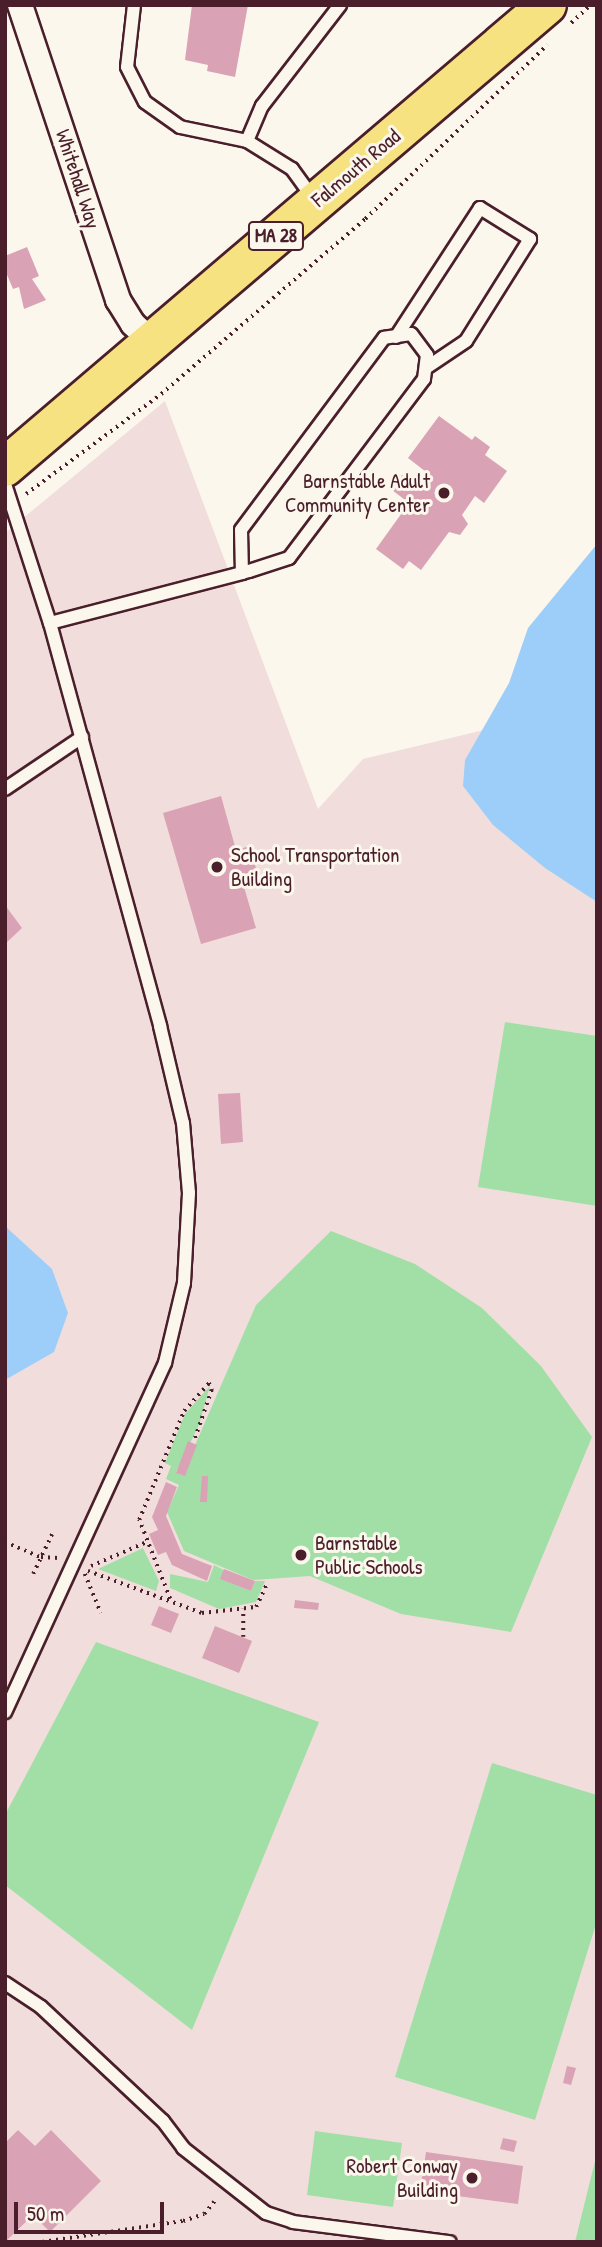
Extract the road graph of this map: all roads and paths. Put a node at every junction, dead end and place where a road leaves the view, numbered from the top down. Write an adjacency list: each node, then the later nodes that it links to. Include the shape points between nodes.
1 (20, 5): 10 (street, Whitehall Way, via 118,300)
2 (134, 5): 7 (lane, via 127,67 145,102 180,127)
3 (340, 5): 7 (lane, via 262,106)
4 (590, 5): 5 (path)
5 (554, 19): 8 (main road, Falmouth Road / MA 28)
6 (551, 43): 14 (path, via 355,228 161,394)
7 (247, 141): 8 (lane, via 292,169)
8 (316, 202): 10 (main road, Falmouth Road / MA 28)
9 (396, 337): 11 (lane, via 411,334 428,355); 11 (lane, via 480,208 530,239 466,341); 15 (lane, via 384,338 241,530)
10 (152, 342): 12 (main road, Falmouth Road / MA 28)
11 (425, 368): 15 (lane, via 424,379 289,558)
12 (5, 467)
13 (5, 484): 14 (lane)
14 (13, 505): 16 (lane)
15 (242, 573): 16 (lane)
16 (50, 623): 17 (lane)
17 (82, 737): 18 (lane); 32 (lane, via 179,1100 189,1170 187,1256 173,1337 159,1378)
18 (5, 789)
19 (194, 1442): 22 (path, via 212,1390 209,1383 184,1411 140,1515)
20 (52, 1534): 23 (path)
21 (5, 1542): 23 (path)
22 (147, 1542): 25 (path); 28 (path)
23 (41, 1558): 24 (path); 26 (path)
24 (61, 1559)
25 (83, 1569): 28 (path, via 153,1598); 30 (path)
26 (33, 1574)
27 (267, 1583): 29 (path, via 257,1608)
28 (170, 1599): 29 (path, via 202,1613)
29 (243, 1609): 31 (path)
30 (101, 1613)
31 (243, 1637)
32 (5, 1712)
33 (5, 1983): 36 (lane, via 41,2007 163,2121 183,2148 266,2214 293,2222)
34 (216, 2199): 35 (path, via 204,2214 183,2221)
35 (42, 2242)
36 (450, 2242)

